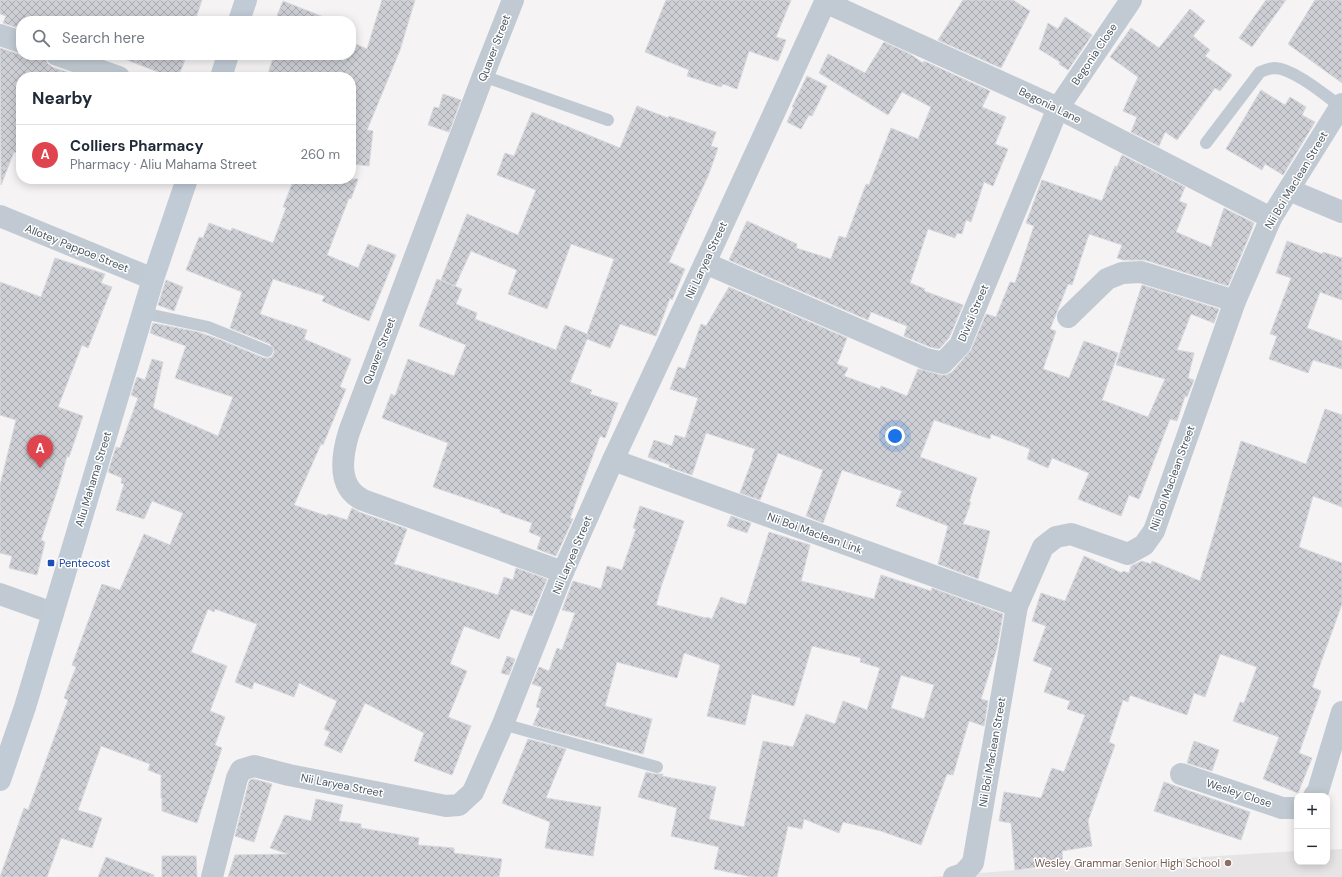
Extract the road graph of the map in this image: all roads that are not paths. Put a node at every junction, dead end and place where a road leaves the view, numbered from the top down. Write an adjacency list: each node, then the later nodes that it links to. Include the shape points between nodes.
1 (246, 0): 5 (street)
2 (513, 0): 12 (street, Quaver Street)
3 (1131, 0): 14 (street, Begonia Close)
4 (825, 1): 14 (street, Begonia Lane); 22 (street, Nii Laryea Street)
5 (241, 16)
6 (0, 35): 7 (street)
7 (16, 40)
8 (71, 60): 10 (street)
9 (226, 60): 11 (street)
10 (105, 72)
11 (223, 72)
12 (483, 76): 15 (lane); 29 (street, Quaver Street, via 349,432 343,470 350,491 363,500)
13 (1341, 105): 16 (lane, via 1299,77 1277,68 1269,68 1260,72); 18 (street, Nii Boi Maclean Street)
14 (1058, 108): 21 (street, Begonia Lane); 22 (street, Divisi Street, via 960,345 943,363 926,359)
15 (608, 120)
16 (1206, 143)
17 (185, 184): 23 (street, Aliu Mahama Street)
18 (1290, 190): 19 (street); 21 (street, Nii Boi Maclean Street)
19 (1342, 212)
20 (0, 216): 23 (street, Allotey Pappoe Street)
21 (1271, 218): 24 (street, Nii Boi Maclean Street)
22 (705, 263): 28 (street, Nii Laryea Street)
23 (153, 279): 25 (street, Aliu Mahama Street)
24 (1234, 301): 26 (street, via 1141,272 1122,273 1107,279); 31 (street, Nii Boi Maclean Street, via 1154,531 1144,545 1128,554 1071,534 1056,537 1043,547)
25 (143, 313): 27 (lane, via 208,327); 32 (street, Aliu Mahama Street)
26 (1068, 317)
27 (267, 351)
28 (612, 460): 29 (street, Nii Laryea Street); 31 (street, Nii Boi Maclean Link)
29 (563, 572): 34 (street, Nii Laryea Street)
30 (0, 594): 32 (street)
31 (1017, 606): 41 (street, Nii Boi Maclean Street, via 974,863 963,874)
32 (53, 613): 37 (street, Aliu Mahama Street)
33 (1342, 712): 38 (street)
34 (503, 724): 35 (lane); 40 (street, Nii Laryea Street, via 473,792 459,806 446,806 254,766 241,770)
35 (657, 767)
36 (1181, 774): 39 (street, Wesley Close, via 1282,808)
37 (0, 780)
38 (1316, 793)
39 (1294, 808)
40 (212, 877)
41 (954, 877)

